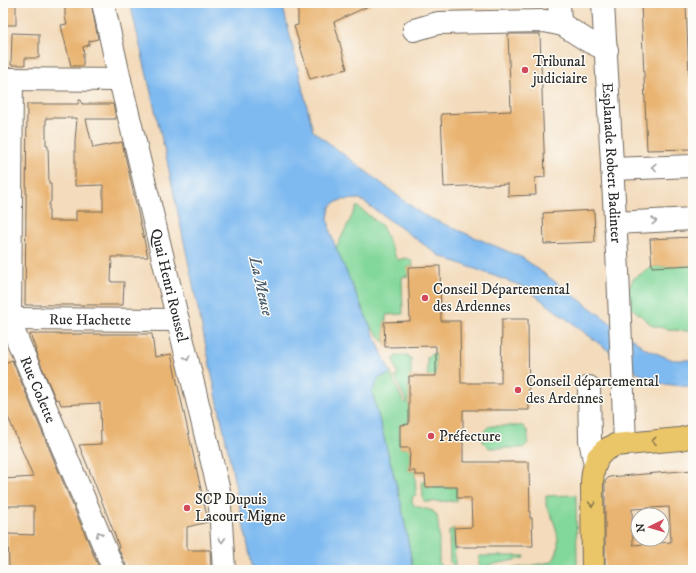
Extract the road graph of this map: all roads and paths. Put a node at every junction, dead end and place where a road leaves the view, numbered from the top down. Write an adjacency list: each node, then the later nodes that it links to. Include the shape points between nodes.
1 (103, 3): 7 (street, Quai Henri Roussel)
2 (604, 3): 5 (street, Esplanade Robert Badinter)
3 (560, 14): 4 (street, via 545,21 438,23); 5 (street, via 563,25)
4 (414, 30)
5 (607, 50): 9 (street, Esplanade Robert Badinter)
6 (8, 79): 7 (street); 12 (street, Rue Colette)
7 (120, 80): 13 (street, Quai Henri Roussel)
8 (693, 166): 9 (street, one-way to 9)
9 (612, 168): 11 (street, Esplanade Robert Badinter)
10 (693, 219): 11 (street, one-way to 10)
11 (615, 223): 16 (street, Esplanade Robert Badinter)
12 (6, 318): 13 (street, Rue Hachette); 18 (street, Rue Colette, one-way to 12)
13 (178, 320): 19 (street, Quai Henri Roussel, one-way to 19, via 219,491)
14 (589, 387): 17 (street, via 590,440)
15 (693, 436): 16 (main road, one-way to 16)
16 (625, 443): 17 (main road, via 606,450)
17 (595, 465): 20 (main road, one-way to 20, via 592,482)
18 (114, 570)
19 (224, 570)
20 (593, 570)

